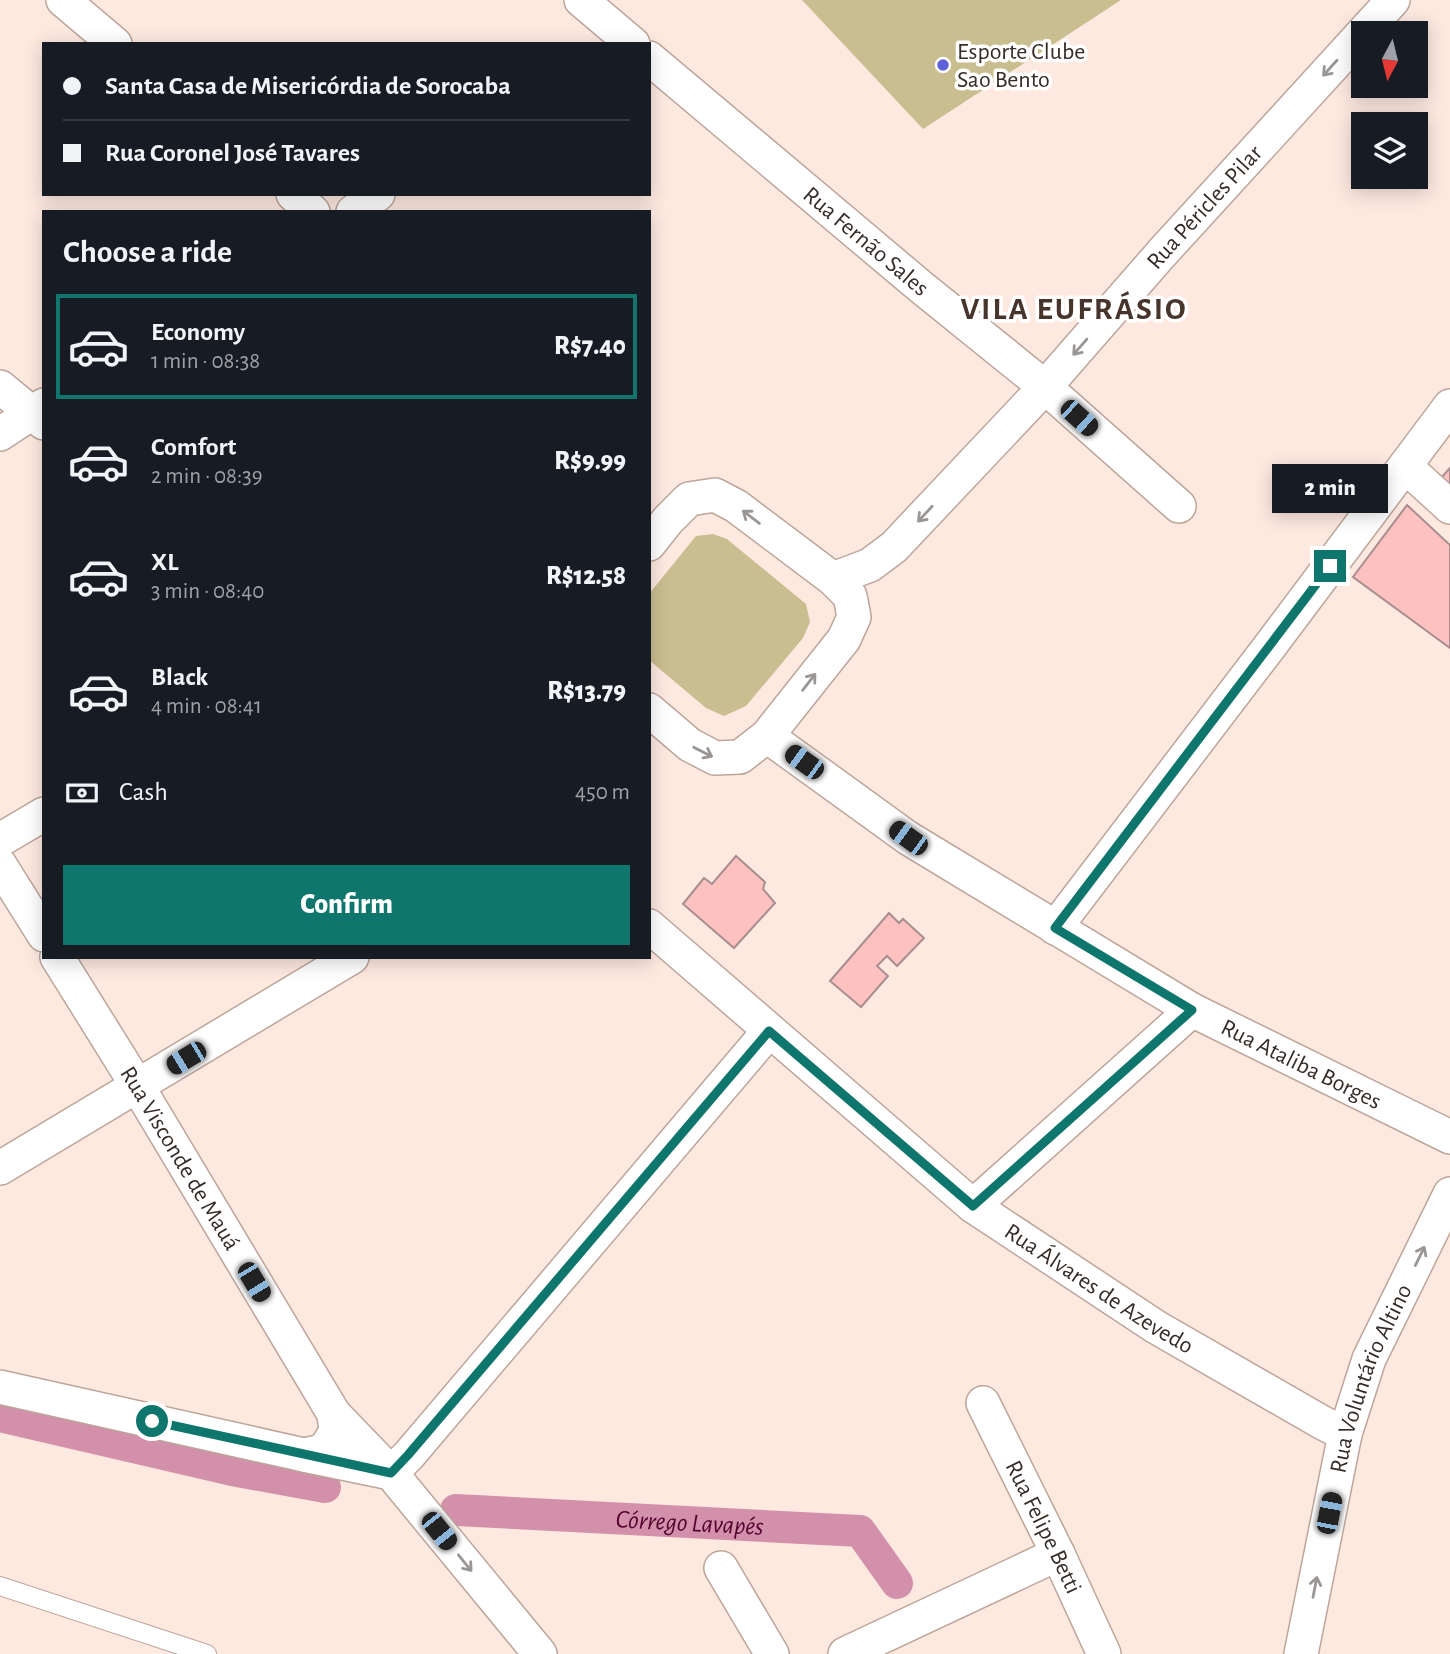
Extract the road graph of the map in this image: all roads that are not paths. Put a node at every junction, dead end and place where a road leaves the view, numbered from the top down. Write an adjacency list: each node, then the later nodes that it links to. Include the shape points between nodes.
1 (63, 0): 5 (street)
2 (582, 0): 4 (street)
3 (1393, 0): 12 (street, Rua Péricles Pilar, one-way to 12)
4 (615, 39)
5 (113, 42)
6 (651, 60): 12 (street, Rua Fernão Sales)
7 (295, 196): 9 (street)
8 (375, 196): 10 (street)
9 (311, 210)
10 (356, 210)
11 (0, 387): 14 (street)
12 (1045, 387): 17 (street, Rua Fernão Sales); 20 (street, Rua Péricles Pilar, one-way to 20, via 894,547 870,565)
13 (1450, 407): 16 (street)
14 (40, 414): 15 (street)
15 (0, 434)
16 (1406, 467): 18 (street); 27 (street)
17 (1179, 506)
18 (1450, 507)
19 (656, 522): 20 (street, one-way to 19, via 715,495 689,499)
20 (833, 579): 22 (street, one-way to 20, via 844,639 854,617 850,596)
21 (651, 712): 22 (street, one-way to 22, via 690,745 715,758 740,757)
22 (767, 736): 27 (street, Rua Ataliba Borges, via 908,838)
23 (42, 815): 24 (street)
24 (0, 840)
25 (0, 865): 28 (street)
26 (651, 928): 32 (street, Rua Álvares de Azevedo)
27 (1055, 928): 31 (street, Rua Ataliba Borges)
28 (42, 932)
29 (58, 959): 33 (street, Rua Visconde de Mauá)
30 (349, 959): 33 (street)
31 (1192, 1010): 34 (street, Rua Ataliba Borges); 37 (street)
32 (769, 1031): 37 (street, Rua Álvares de Azevedo); 43 (street)
33 (138, 1087): 35 (street); 40 (street, Rua Visconde de Mauá)
34 (1450, 1137)
35 (0, 1168)
36 (1450, 1194): 41 (street, Rua Voluntário Altino, one-way to 36, via 1369,1359)
37 (973, 1206): 41 (street, Rua Álvares de Azevedo, via 1156,1327)
38 (0, 1387): 42 (street)
39 (983, 1403): 44 (street, Rua Felipe Betti)
40 (334, 1414): 42 (street, via 336,1432 329,1443 322,1451); 43 (street, Rua Visconde de Mauá)
41 (1345, 1434): 52 (street, Rua Voluntário Altino, one-way to 41)
42 (304, 1455): 43 (street)
43 (391, 1473): 48 (street, Rua Visconde de Mauá, one-way to 48)
44 (1058, 1554): 50 (street); 51 (street, Rua Felipe Betti)
45 (721, 1568): 49 (street)
46 (0, 1586): 47 (lane)
47 (208, 1654)
48 (540, 1654)
49 (772, 1654)
50 (845, 1654)
51 (1104, 1654)
52 (1301, 1654)

